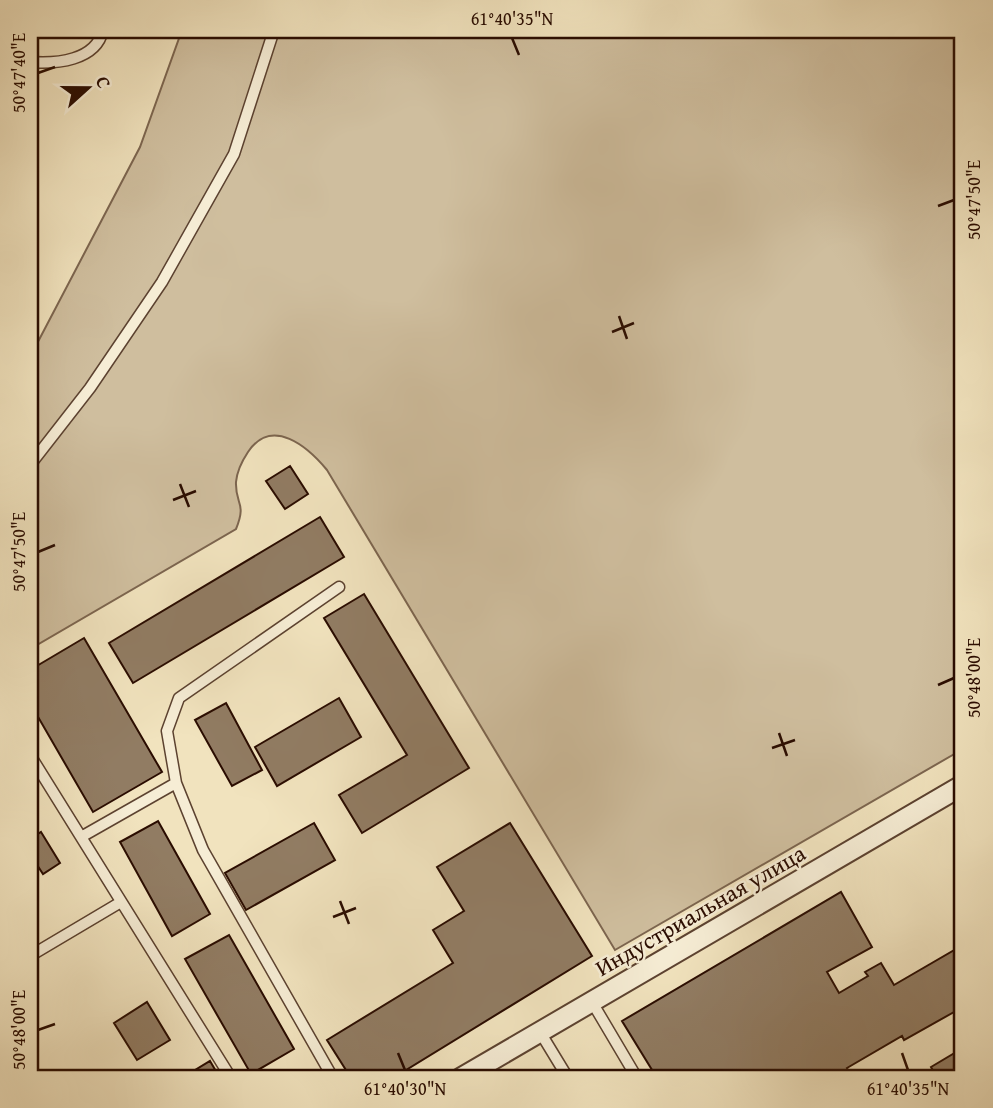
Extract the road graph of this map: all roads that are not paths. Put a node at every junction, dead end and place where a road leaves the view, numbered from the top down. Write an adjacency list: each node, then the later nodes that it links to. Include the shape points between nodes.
1 (103, 30): 3 (lane, via 91,49 73,60)
2 (274, 30): 4 (lane, via 228,166 162,282 90,388)
3 (30, 62)
4 (30, 465)
5 (339, 587): 7 (lane, via 179,698 167,732)
6 (30, 755): 9 (lane)
7 (176, 783): 9 (lane); 15 (lane, via 203,850)
8 (963, 785): 12 (street, Индустриальная улица)
9 (80, 837): 10 (lane)
10 (121, 902): 11 (lane); 14 (lane)
11 (30, 956)
12 (592, 1002): 13 (street, Индустриальная улица); 18 (lane)
13 (540, 1032): 16 (street, Индустриальная улица); 17 (lane)
14 (231, 1078)
15 (333, 1078)
16 (461, 1078)
17 (568, 1078)
18 (636, 1078)

